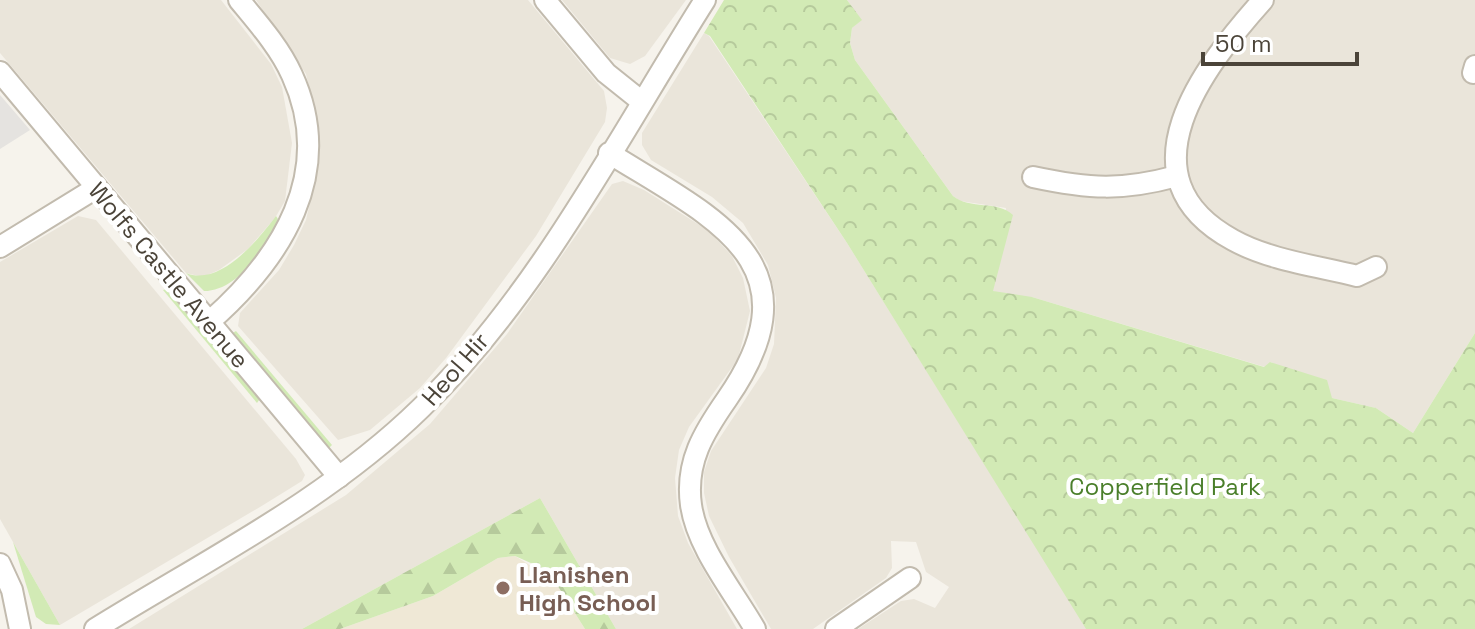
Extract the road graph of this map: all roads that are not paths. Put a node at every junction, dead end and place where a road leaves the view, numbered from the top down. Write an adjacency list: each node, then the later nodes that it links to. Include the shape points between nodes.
1 (239, 0): 13 (street, via 292,75 305,119 306,165 295,212 277,249 252,282)
2 (545, 0): 6 (street, via 606,73)
3 (705, 0): 6 (street, Heol Hir)
4 (1263, 0): 8 (street, via 1215,57 1190,98 1179,128)
5 (0, 72): 10 (street, Wolfs Castle Avenue)
6 (641, 101): 7 (street, Heol Hir)
7 (609, 153): 14 (street, Heol Hir, via 538,264 460,366 420,409); 19 (street, via 711,215 735,237 755,270 763,305 760,339 746,371 701,438 690,493 703,540)
8 (1177, 176): 9 (street, via 1119,189); 12 (street, via 1202,217 1244,245 1357,276)
9 (1033, 177)
10 (96, 188): 11 (street); 13 (street, Wolfs Castle Avenue)
11 (0, 247)
12 (1376, 267)
13 (209, 322): 14 (street, Wolfs Castle Avenue)
14 (339, 477): 18 (street, Heol Hir)
15 (0, 564): 17 (street)
16 (910, 578): 20 (street)
17 (20, 629)
18 (95, 629)
19 (755, 629)
20 (836, 629)

